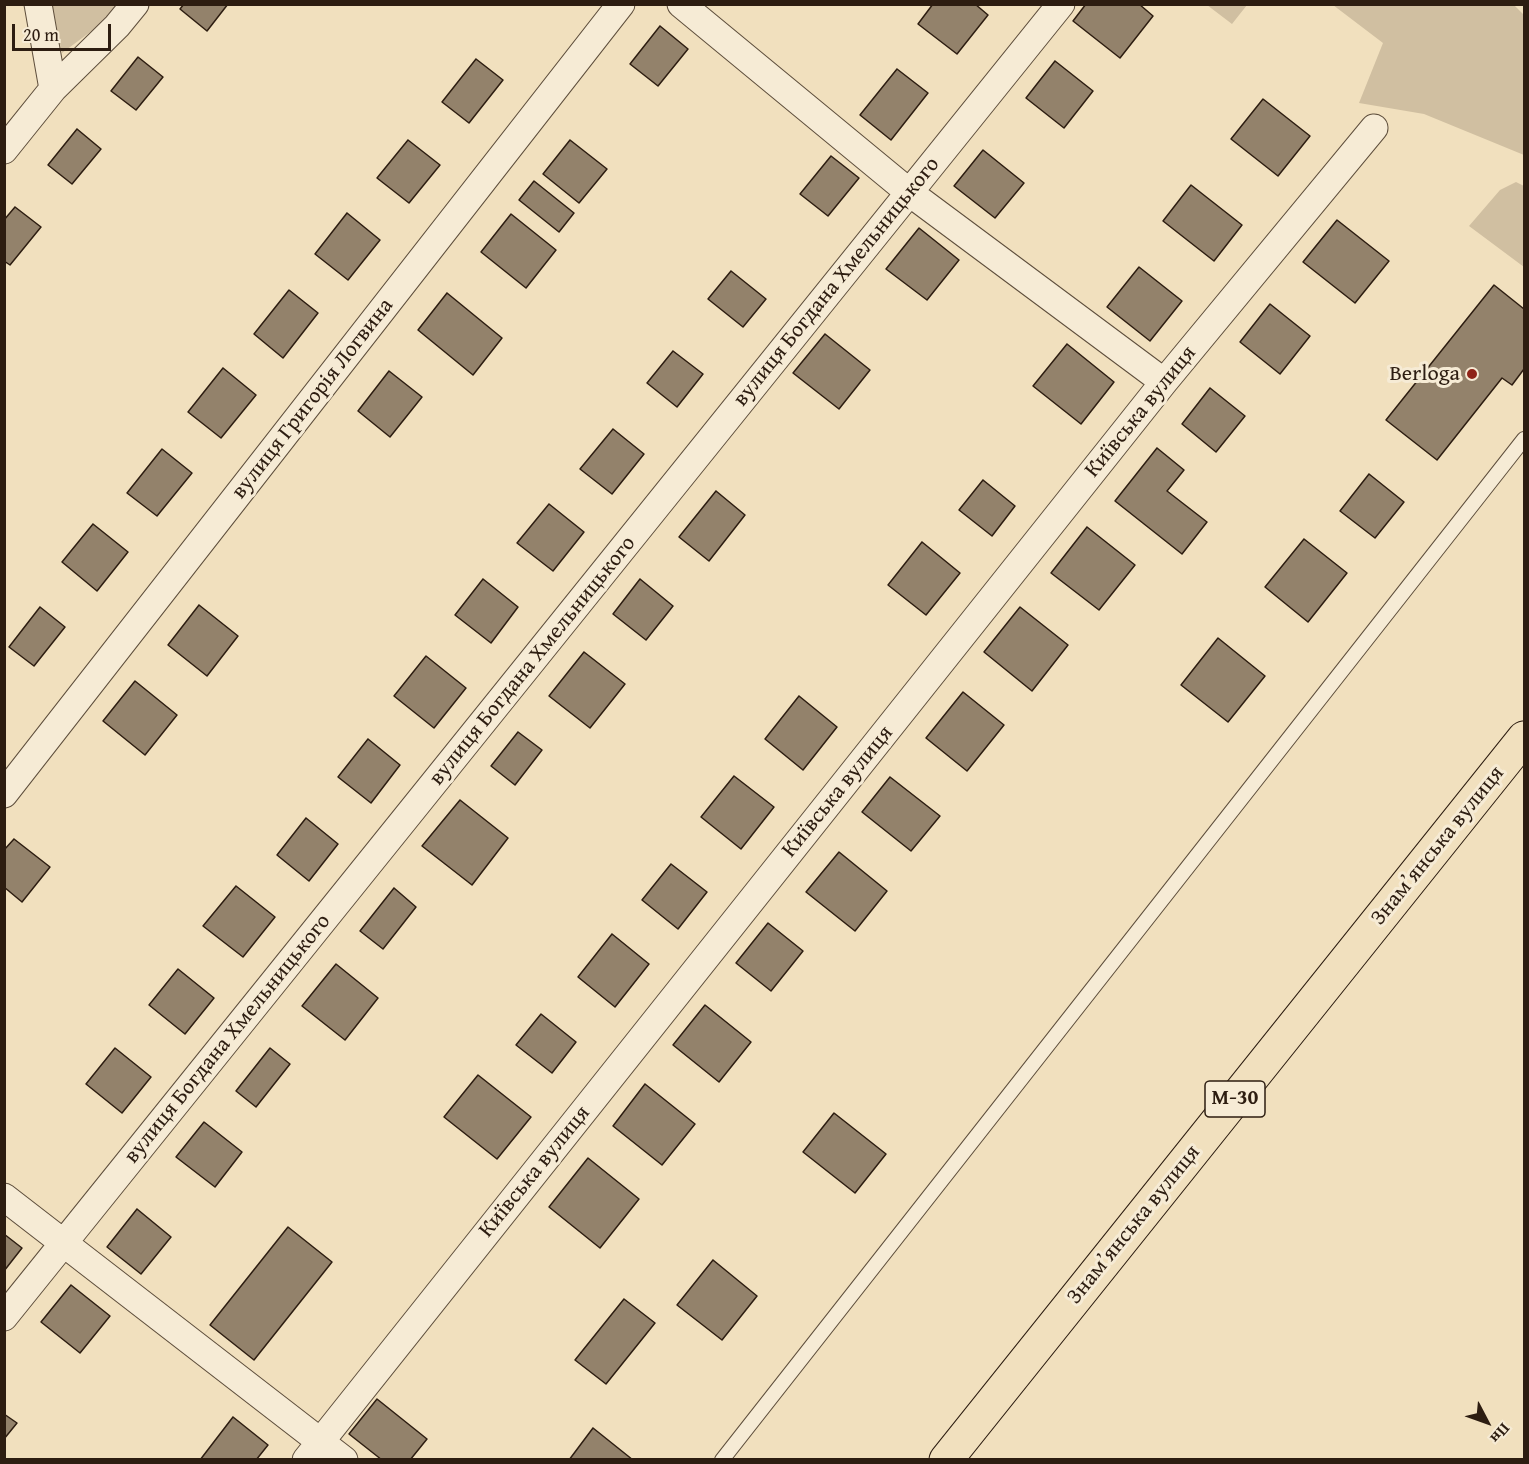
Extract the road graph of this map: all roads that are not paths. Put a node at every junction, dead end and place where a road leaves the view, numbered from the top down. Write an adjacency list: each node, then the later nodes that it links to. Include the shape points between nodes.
1 (38, 4): 6 (street)
2 (135, 4): 6 (street)
3 (621, 4): 13 (street, вулиця Григорія Логвина)
4 (681, 4): 9 (street)
5 (1061, 4): 9 (street, вулиця Богдана Хмельницького)
6 (54, 89): 8 (street)
7 (1374, 128): 10 (street, Київська вулиця)
8 (4, 150)
9 (910, 193): 10 (street); 15 (street, вулиця Богдана Хмельницького)
10 (1164, 382): 17 (street, Київська вулиця)
11 (1524, 439): 19 (lane)
12 (1524, 738): 20 (highway, Знамʼянська вулиця / М-30)
13 (4, 794)
14 (4, 1197): 15 (street)
15 (63, 1244): 16 (street, вулиця Богдана Хмельницького); 17 (street)
16 (4, 1317)
17 (313, 1450): 18 (street)
18 (344, 1460)
19 (722, 1460)
20 (946, 1460)

